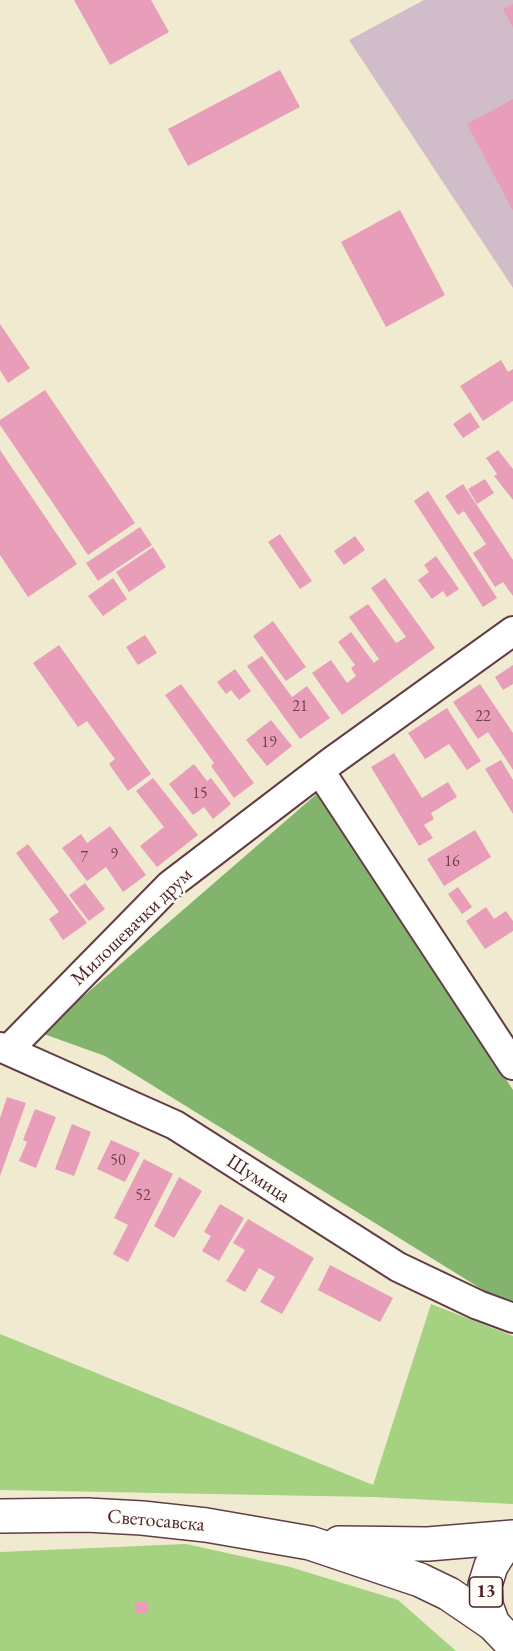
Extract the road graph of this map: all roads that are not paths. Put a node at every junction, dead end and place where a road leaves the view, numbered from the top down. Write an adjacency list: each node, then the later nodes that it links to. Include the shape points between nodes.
1 (513, 631): 2 (street, Милошевачки друм)
2 (320, 771): 3 (street, Милошевачки друм, via 170,885); 4 (street)
3 (4, 1048): 5 (street, Шумица, via 175,1125 398,1267)
4 (513, 1065)
5 (513, 1317)
6 (0, 1516): 8 (main road, Светосавска, via 141,1518)
7 (513, 1539): 8 (main road, via 428,1544); 9 (main road, 13, via 490,1566 485,1585 486,1605)
8 (310, 1543): 9 (main road, via 420,1580 449,1594)
9 (507, 1639)

